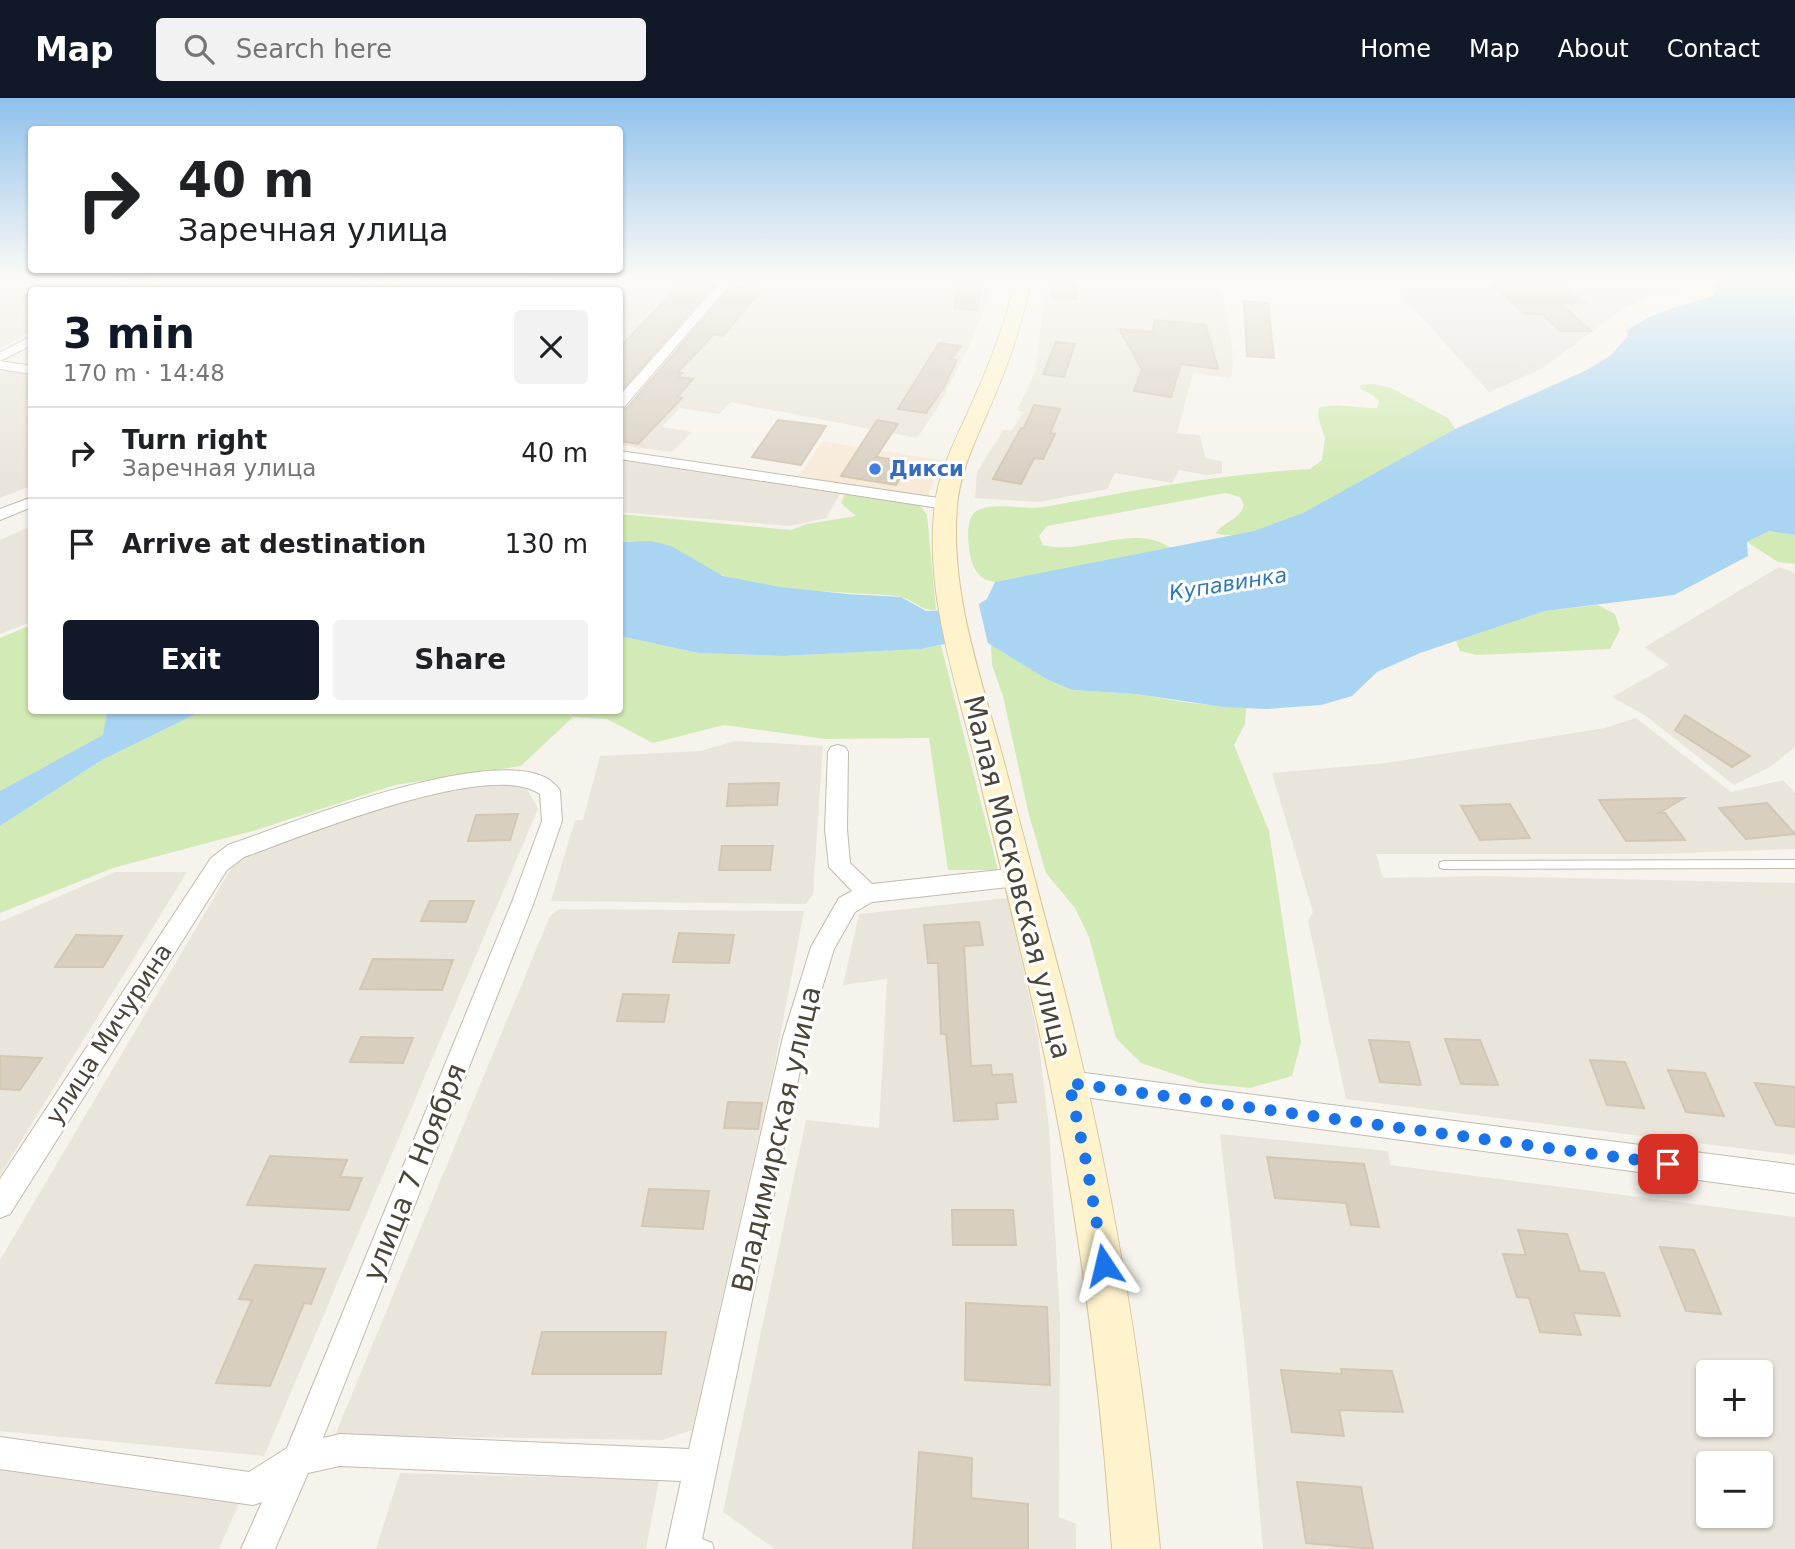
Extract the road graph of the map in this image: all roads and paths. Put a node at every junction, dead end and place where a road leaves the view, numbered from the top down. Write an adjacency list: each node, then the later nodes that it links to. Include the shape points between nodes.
1 (25, 344): 4 (street)
2 (672, 344): 7 (street)
3 (1008, 344): 10 (main road, Малая Московская улица, via 953,468)
4 (0, 357)
5 (0, 365): 6 (street)
6 (28, 369)
7 (623, 400)
8 (623, 455): 10 (street)
9 (28, 502): 11 (street)
10 (945, 504): 16 (main road, Малая Московская улица, via 950,592)
11 (0, 515)
12 (838, 752): 17 (street, via 840,867)
13 (550, 791): 20 (street, улица Мичурина, via 520,778 476,779 418,789 236,851 219,864); 22 (street, улица 7 Ноября, via 552,821 523,902)
14 (1795, 864): 15 (lane)
15 (1444, 865)
16 (1018, 877): 17 (street); 18 (main road, Малая Московская улица)
17 (868, 893): 23 (street, Владимирская улица, via 847,905 823,947 795,1037)
18 (1069, 1083): 19 (street); 26 (main road, Малая Московская улица, via 1104,1265)
19 (1795, 1179)
20 (0, 1204)
21 (0, 1453): 22 (street, via 253,1489)
22 (298, 1459): 23 (street, via 340,1450); 25 (street, улица 7 Ноября)
23 (702, 1466): 24 (street, Владимирская улица)
24 (691, 1546)
25 (258, 1549)
26 (1136, 1549)

